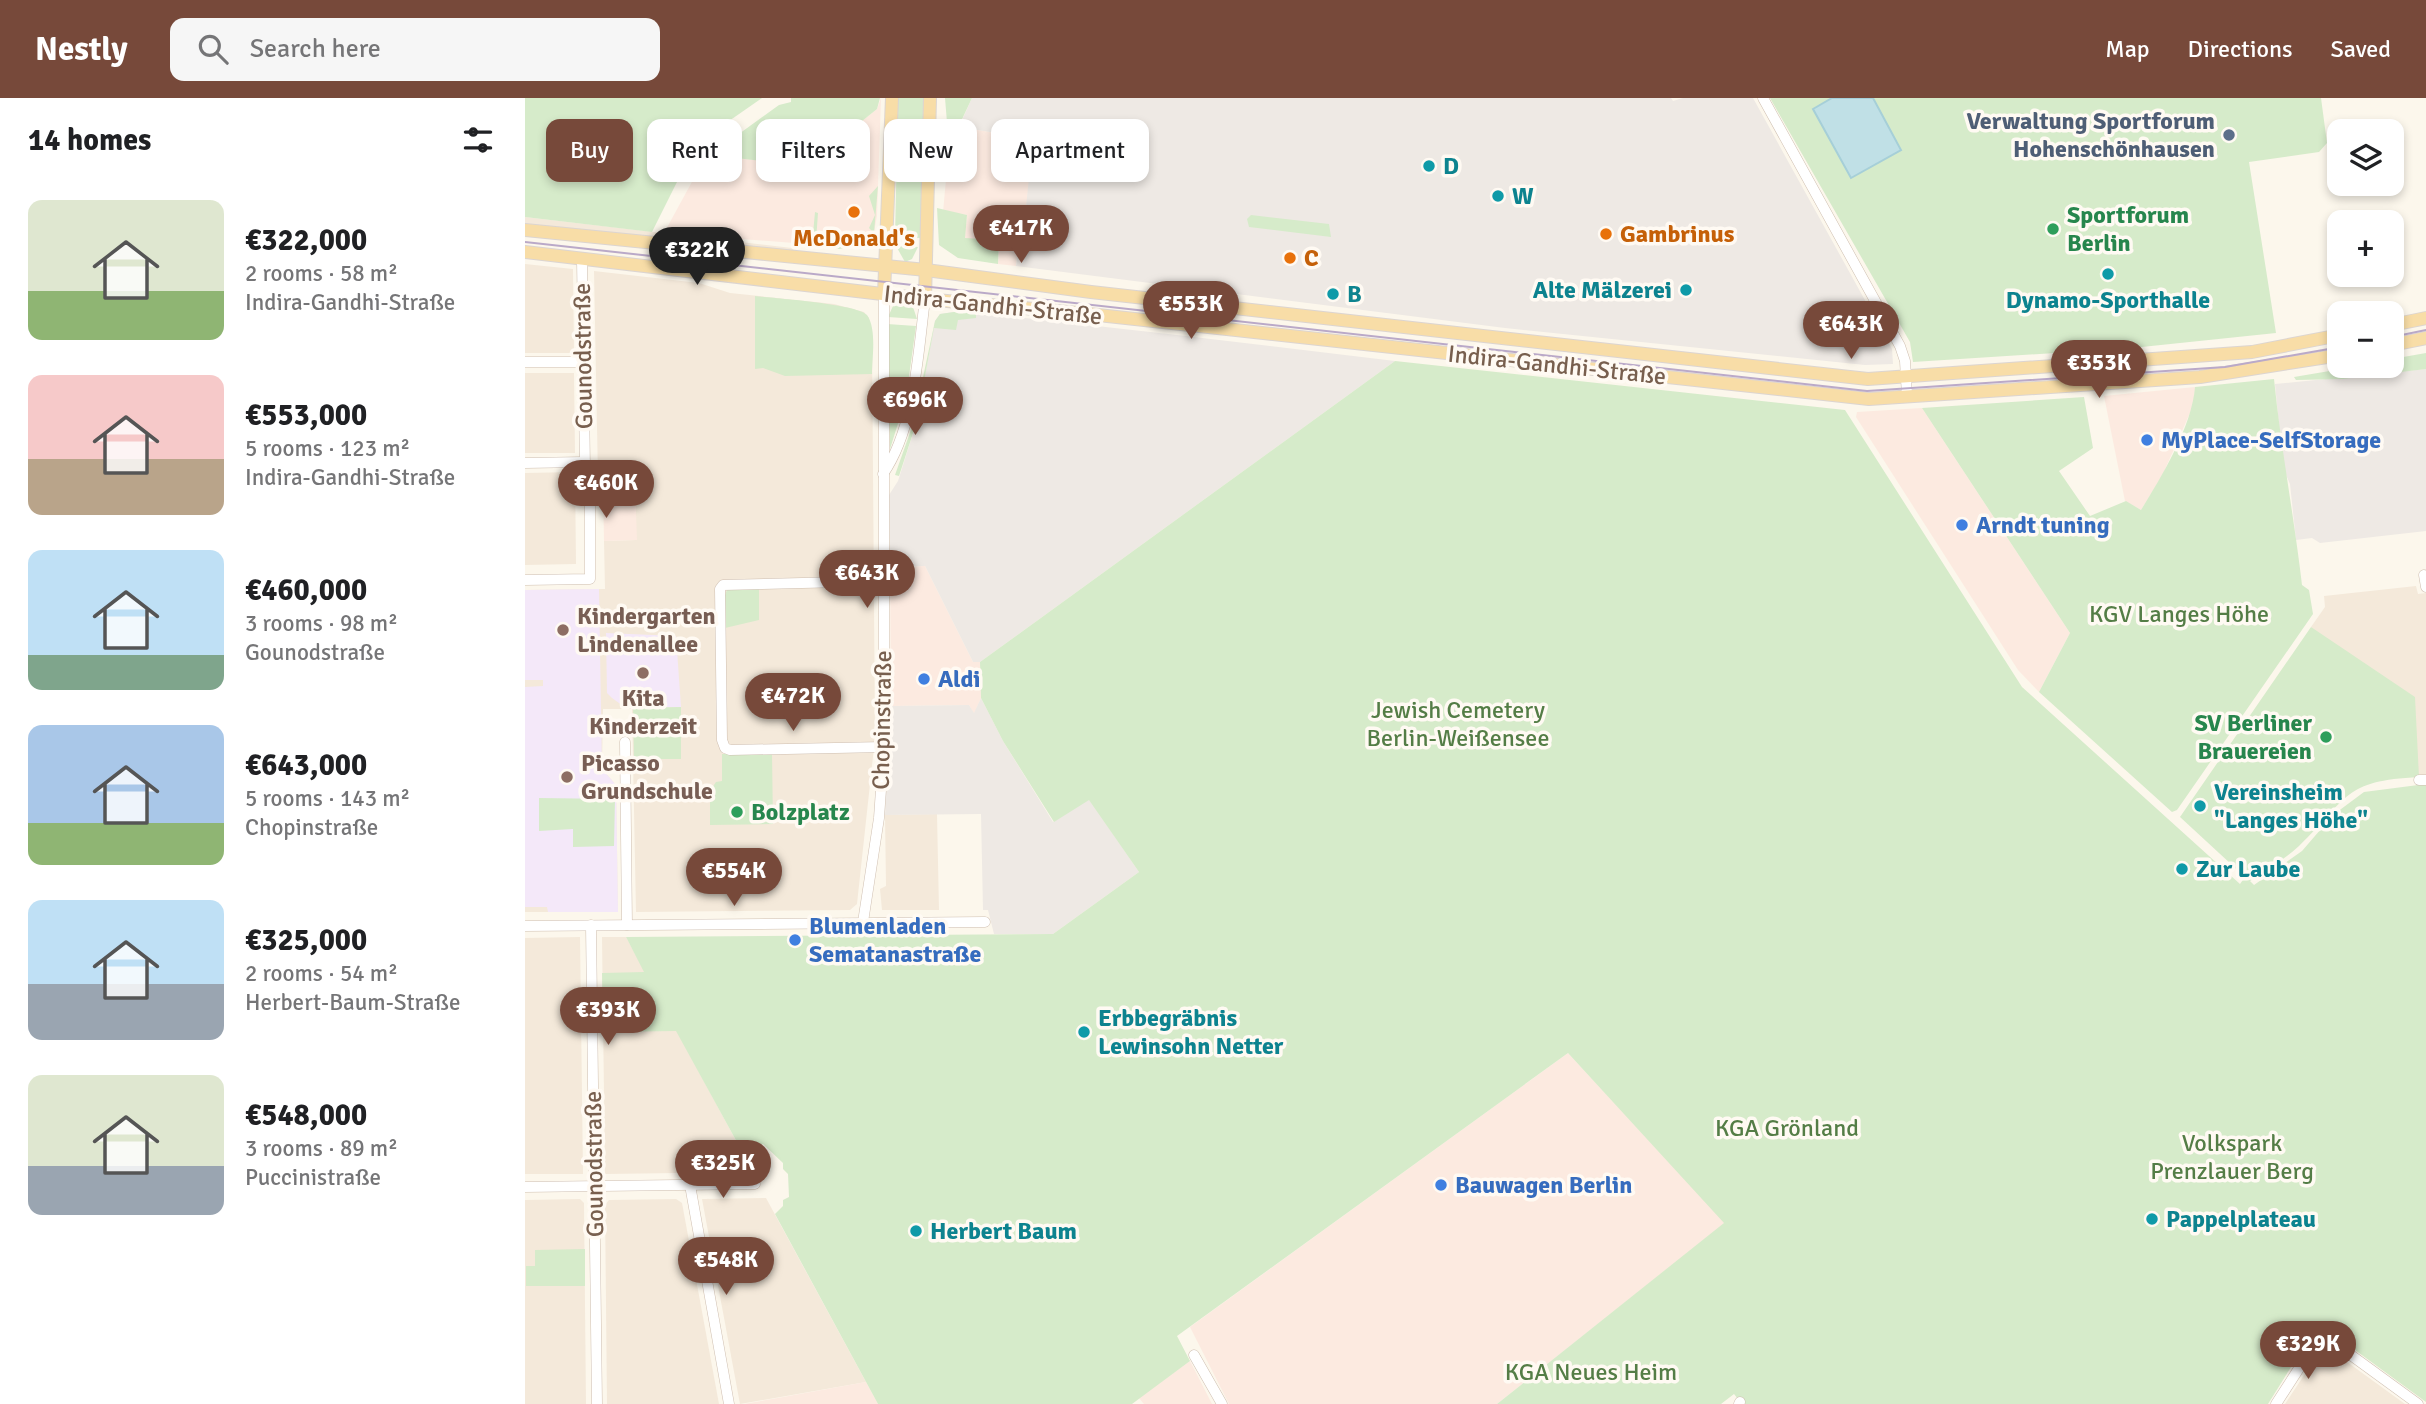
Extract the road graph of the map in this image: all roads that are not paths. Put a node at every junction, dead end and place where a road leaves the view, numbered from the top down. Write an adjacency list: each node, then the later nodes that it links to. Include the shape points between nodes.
1 (892, 98): 7 (main road)
2 (930, 98): 8 (main road)
3 (1763, 98): 24 (street, via 1900,346)
4 (525, 230): 7 (main road, Indira-Gandhi-Straße)
5 (525, 252): 6 (main road, Indira-Gandhi-Straße)
6 (582, 259): 10 (main road, Indira-Gandhi-Straße); 21 (street, Gounodstraße)
7 (886, 266): 8 (main road, Indira-Gandhi-Straße); 10 (main road)
8 (926, 270): 9 (main road, Indira-Gandhi-Straße); 11 (main road)
9 (1091, 292): 12 (main road); 24 (main road, Indira-Gandhi-Straße, via 1826,375)
10 (884, 294): 11 (main road, Indira-Gandhi-Straße); 29 (street, Chopinstraße)
11 (925, 299): 12 (main road, Indira-Gandhi-Straße); 29 (street, Chopinstraße, via 909,407)
12 (1089, 314): 26 (main road, Indira-Gandhi-Straße, via 1837,397)
13 (2426, 318): 14 (main road)
14 (2404, 323)
15 (2327, 338): 18 (main road, Indira-Gandhi-Straße)
16 (2426, 338): 17 (main road)
17 (2404, 343)
18 (2223, 354): 22 (main road, Indira-Gandhi-Straße); 23 (main road)
19 (2327, 357): 23 (main road, Indira-Gandhi-Straße)
20 (525, 362): 21 (street)
21 (583, 362): 27 (street, Gounodstraße)
22 (2050, 367): 24 (main road, Indira-Gandhi-Straße); 25 (main road)
23 (2226, 374): 25 (main road, Indira-Gandhi-Straße)
24 (1906, 377): 26 (street)
25 (2052, 387): 26 (main road, Indira-Gandhi-Straße)
26 (1907, 396)
27 (585, 462): 28 (street); 31 (street, Gounodstraße, via 590,481 590,579)
28 (525, 463)
29 (883, 475): 32 (street, Chopinstraße)
30 (2424, 575): 33 (street)
31 (525, 580)
32 (883, 580): 35 (street, Chopinstraße); 35 (street, via 723,585 722,729 725,748 730,750)
33 (2426, 587)
34 (625, 742): 39 (street)
35 (884, 747): 36 (street, Chopinstraße)
36 (863, 922): 37 (street); 39 (street)
37 (985, 922)
38 (591, 925): 39 (street); 40 (street); 43 (street, Gounodstraße)
39 (627, 925)
40 (525, 926)
41 (755, 1184): 42 (street)
42 (690, 1185): 43 (street); 47 (street)
43 (594, 1186): 44 (street); 46 (street, Gounodstraße)
44 (525, 1187)
45 (1194, 1355): 48 (street)
46 (597, 1404)
47 (729, 1404)
48 (1222, 1404)
49 (2277, 1404): 50 (street, via 2321,1339 2333,1342)
50 (2417, 1404)

